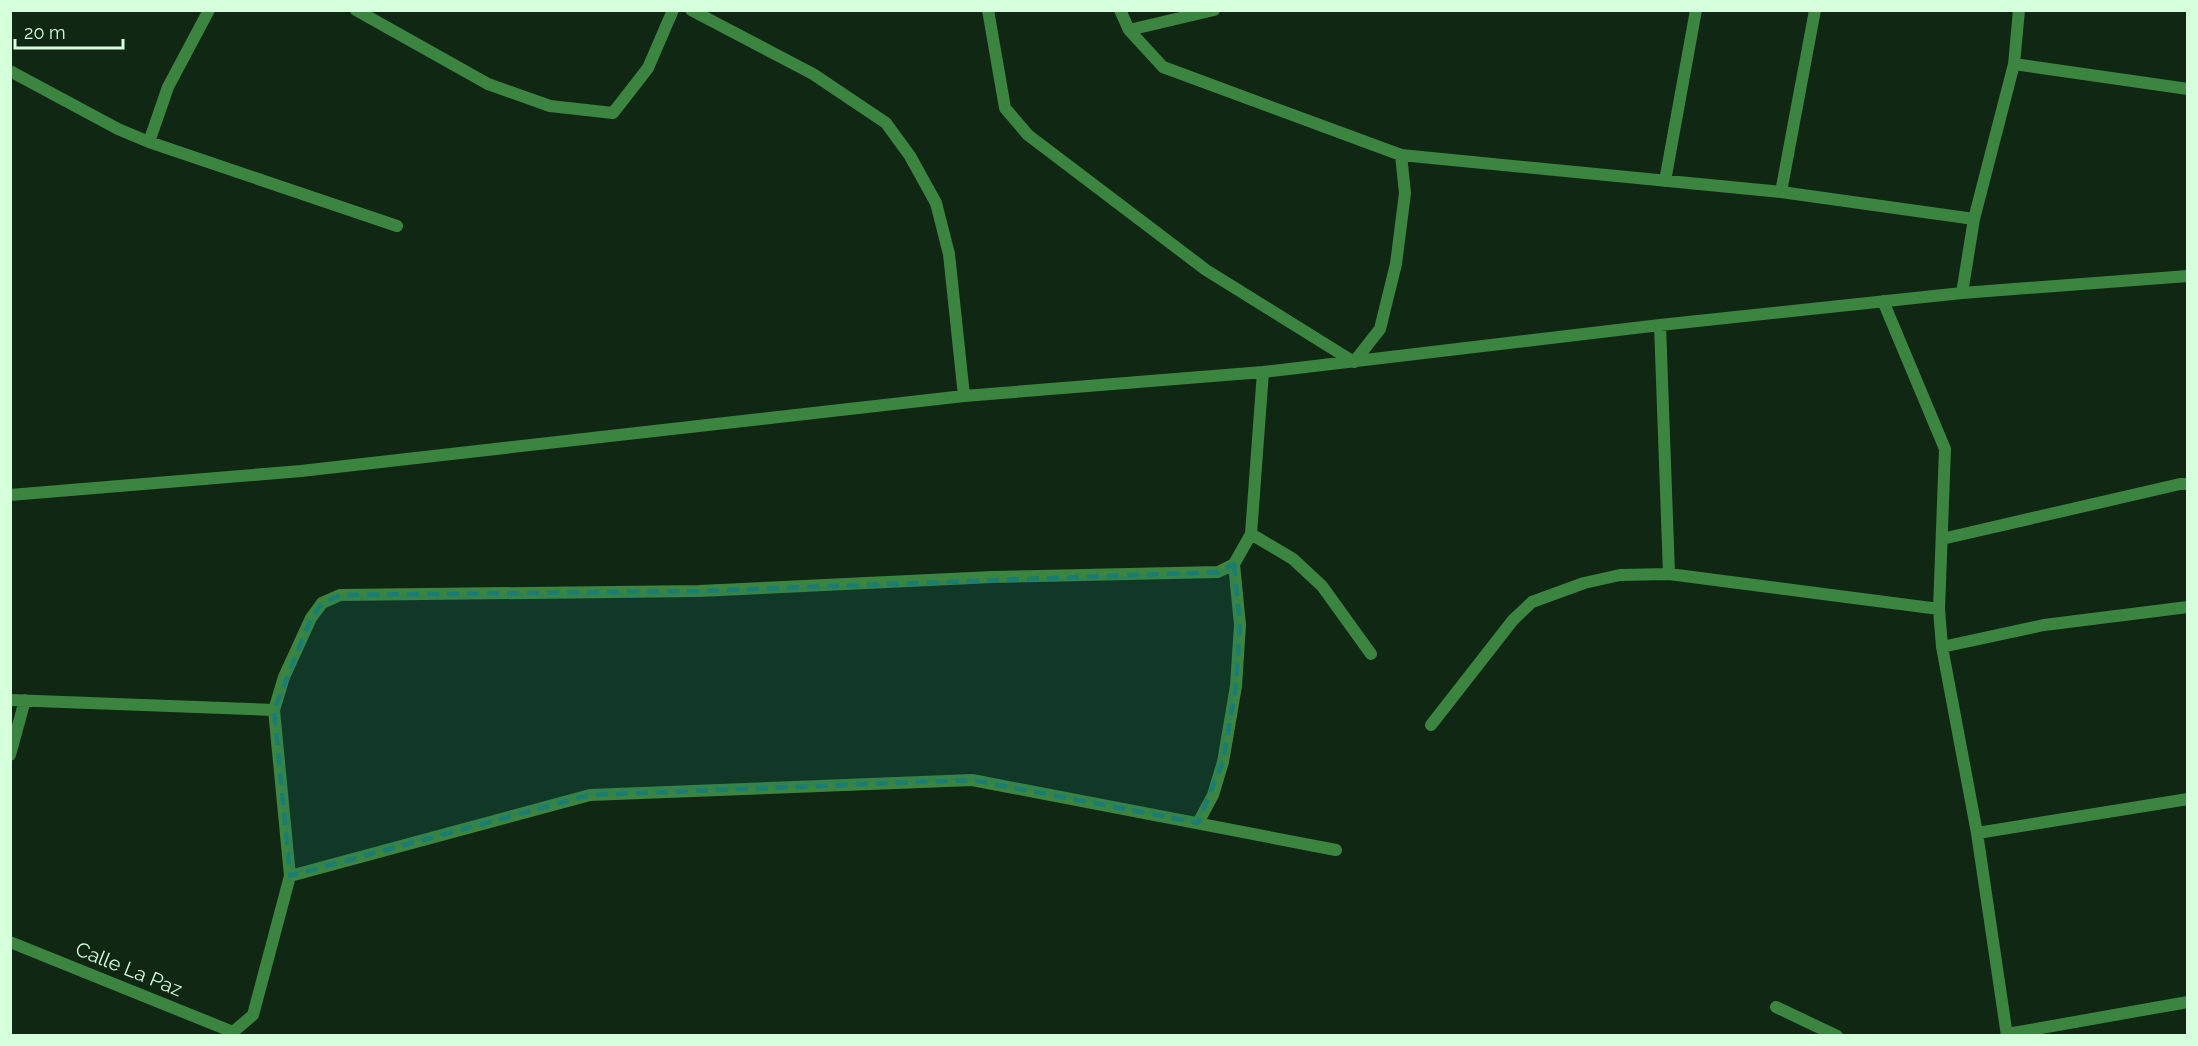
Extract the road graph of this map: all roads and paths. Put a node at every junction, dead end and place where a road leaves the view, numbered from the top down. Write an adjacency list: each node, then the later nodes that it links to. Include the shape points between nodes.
1 (209, 10): 16 (street, via 168,87)
2 (356, 10): 3 (street, via 488,84 550,106 612,113 648,68)
3 (673, 10)
4 (692, 10): 11 (street)
5 (988, 10): 26 (street, via 1005,108 1028,135 1206,270)
6 (1120, 10): 12 (street)
7 (1214, 10): 12 (street)
8 (1696, 10): 18 (street)
9 (1815, 10): 19 (street)
10 (2019, 10): 13 (street)
11 (707, 14): 28 (street, via 813,74 886,123 910,156 936,203 949,254)
12 (1129, 30): 17 (street, via 1163,67)
13 (2014, 64): 15 (street); 20 (street)
14 (10, 71): 16 (street)
15 (2187, 89)
16 (149, 142): 21 (street)
17 (1401, 155): 18 (street); 26 (street, via 1405,193 1396,264 1380,329)
18 (1665, 181): 19 (street)
19 (1781, 192): 20 (street)
20 (1974, 219): 23 (street)
21 (397, 226)
22 (2187, 276): 23 (street)
23 (1962, 293): 24 (street)
24 (1882, 301): 25 (street); 32 (street, via 1945,449)
25 (1660, 325): 26 (street); 34 (street)
26 (1354, 362): 27 (street)
27 (1263, 372): 28 (street); 31 (street)
28 (964, 396): 30 (street, via 301,471)
29 (2187, 484): 32 (street)
30 (10, 495)
31 (1251, 534): 33 (street); 38 (street, via 1293,559 1322,586)
32 (1942, 539): 36 (street)
33 (1234, 564): 41 (street, via 1218,572 992,577 699,591 340,595 322,603 311,618 284,677); 45 (street, via 1240,625 1236,686 1223,762 1213,795)
34 (1669, 574): 36 (street); 42 (street, via 1620,575 1532,602 1513,620)
35 (2187, 607): 37 (street, via 2044,625)
36 (1939, 609): 37 (street)
37 (1942, 647): 46 (street)
38 (1371, 654)
39 (10, 700): 40 (street)
40 (26, 700): 41 (street); 43 (street)
41 (274, 710): 48 (street)
42 (1431, 725)
43 (10, 755)
44 (2187, 799): 46 (street)
45 (1198, 823): 47 (street); 48 (street, via 972,780 590,795)
46 (1977, 833): 53 (street)
47 (1336, 850)
48 (290, 876): 49 (street, Calle La Paz, via 253,1015 234,1032)
49 (10, 942)
50 (2187, 1002): 53 (street)
51 (1776, 1008): 52 (street)
52 (1837, 1035)
53 (2003, 1035)

